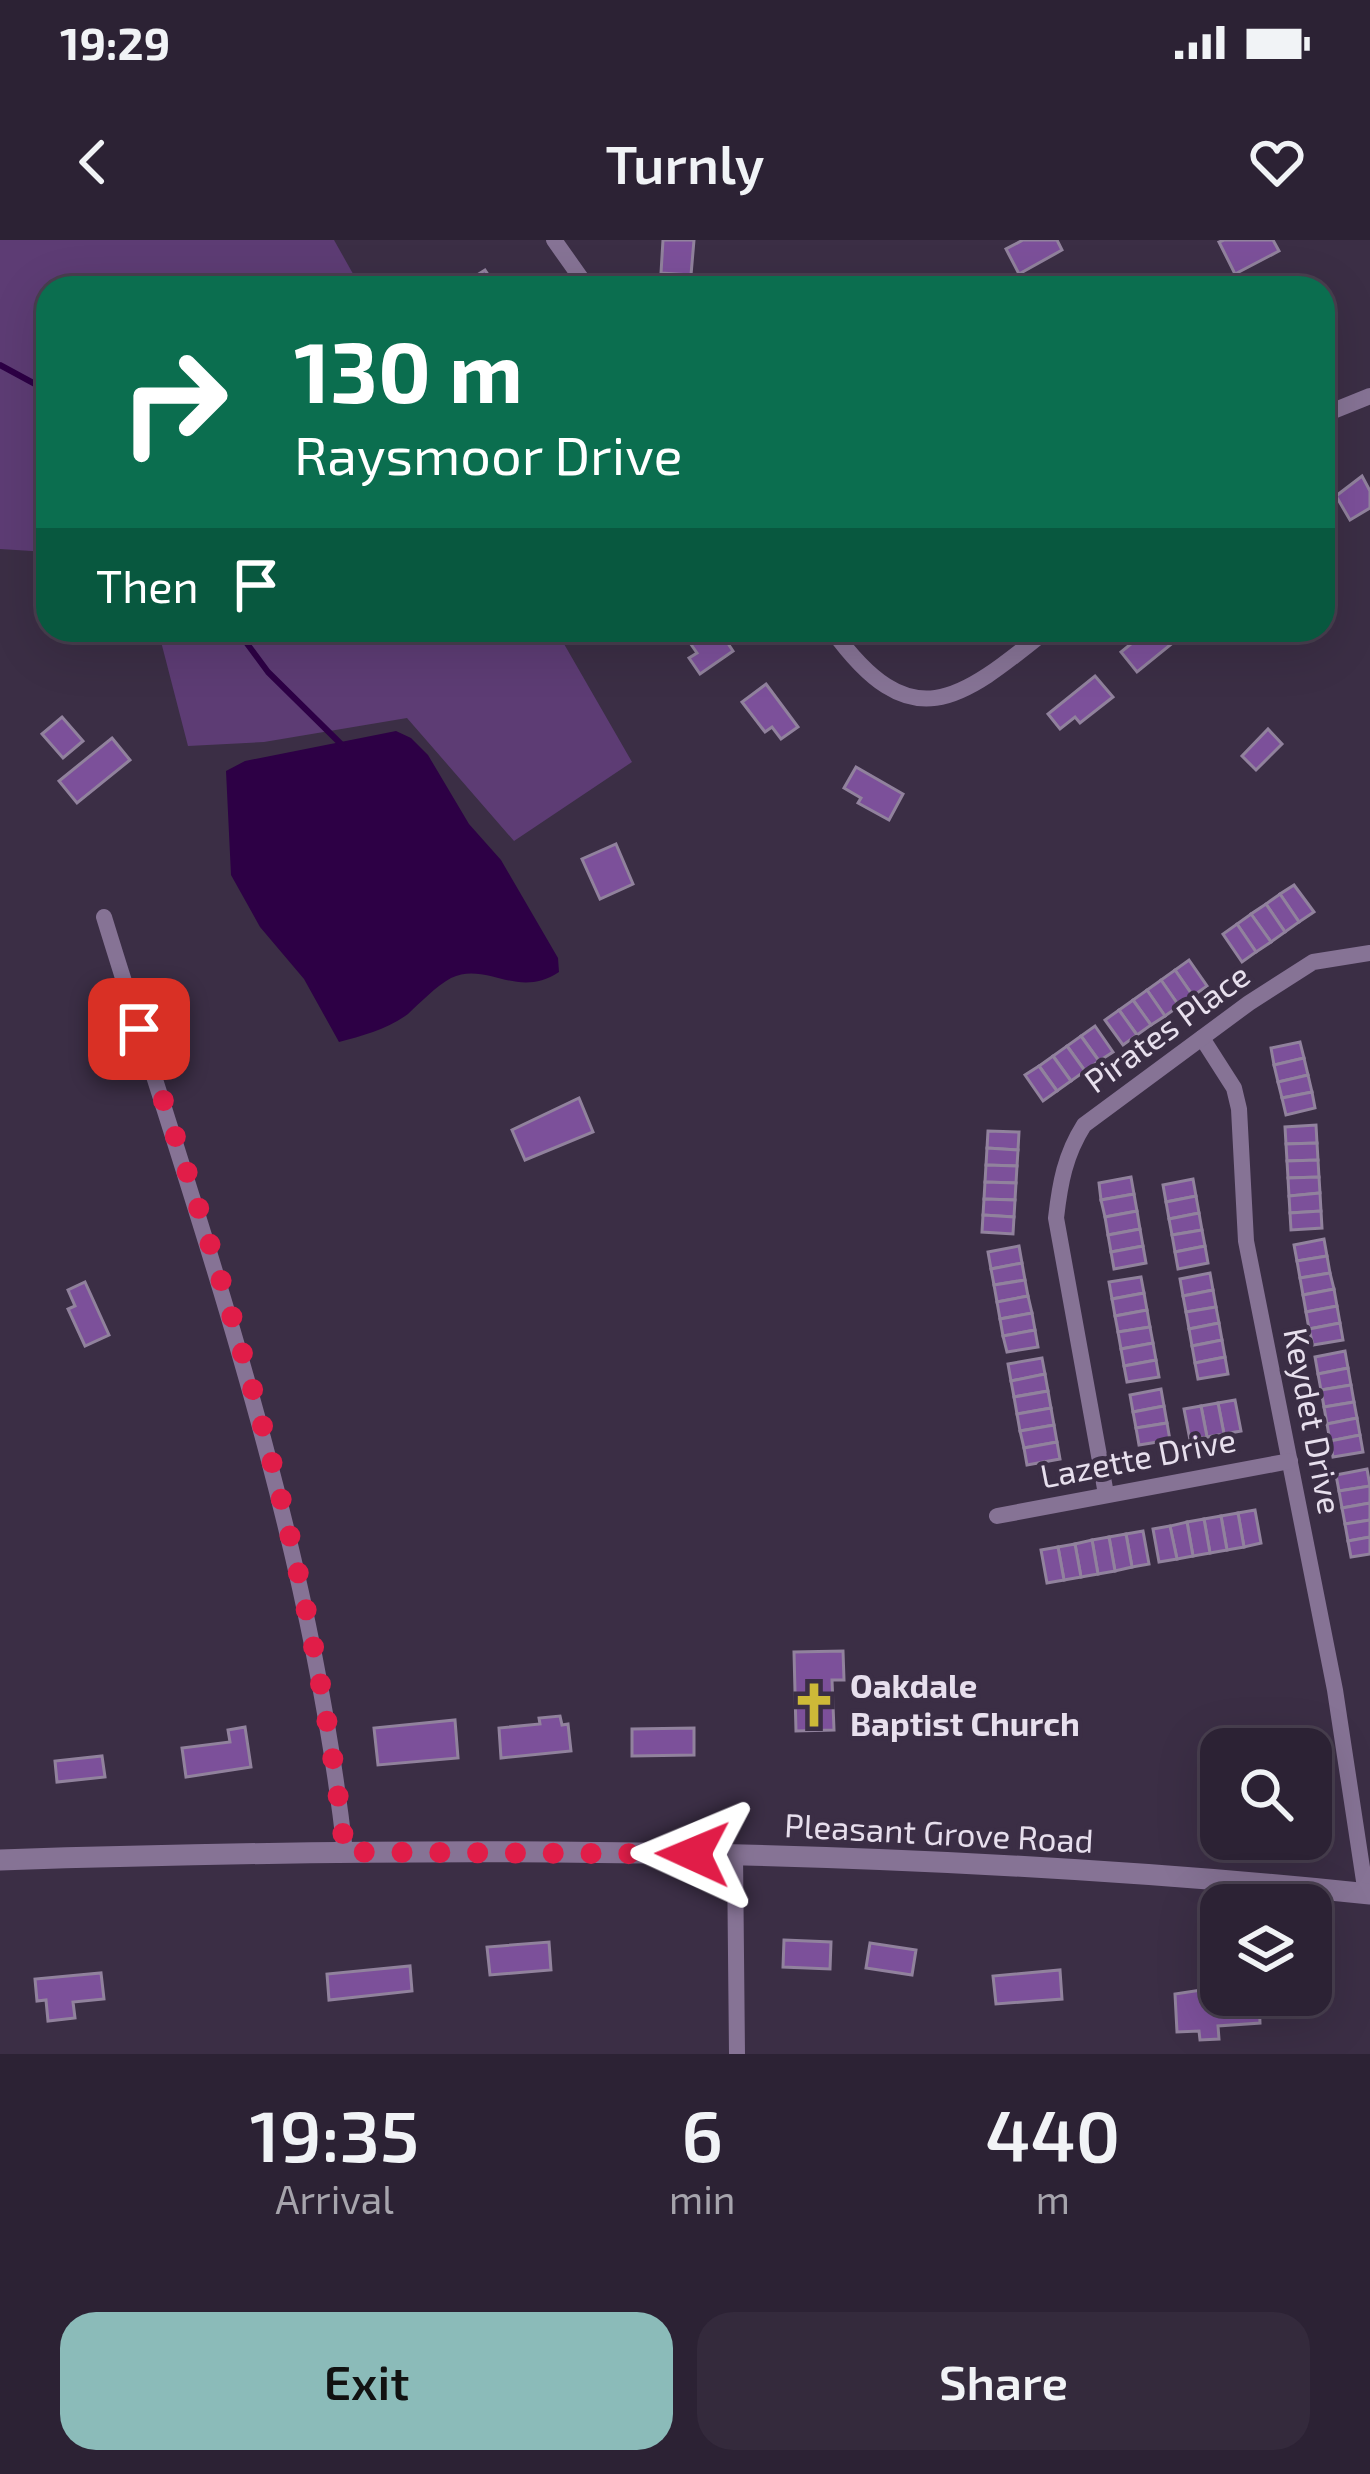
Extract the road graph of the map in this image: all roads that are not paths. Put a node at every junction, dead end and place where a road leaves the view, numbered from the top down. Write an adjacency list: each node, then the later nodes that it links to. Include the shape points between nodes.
1 (554, 240): 2 (street)
2 (580, 276)
3 (1370, 396): 4 (street)
4 (1335, 410)
5 (842, 642): 6 (street, via 880,686 932,698 980,682)
6 (1032, 642)
7 (104, 917): 13 (street, via 250,1377 317,1676)
8 (1370, 953): 9 (street, Pirates Place, via 1312,962)
9 (1202, 1038): 10 (street, Keydet Drive, via 1239,1109 1246,1241); 11 (street, Pirates Place, via 1084,1125 1061,1172 1056,1218)
10 (1290, 1460): 11 (street, Lazette Drive); 16 (street, Keydet Drive)
11 (1106, 1493): 12 (street, Lazette Drive)
12 (997, 1516)
13 (345, 1852): 14 (street, Pleasant Grove Road); 15 (street, Pleasant Grove Road)
14 (735, 1855): 16 (street, Pleasant Grove Road); 17 (street)
15 (0, 1861)
16 (1368, 1894)
17 (737, 2054)

